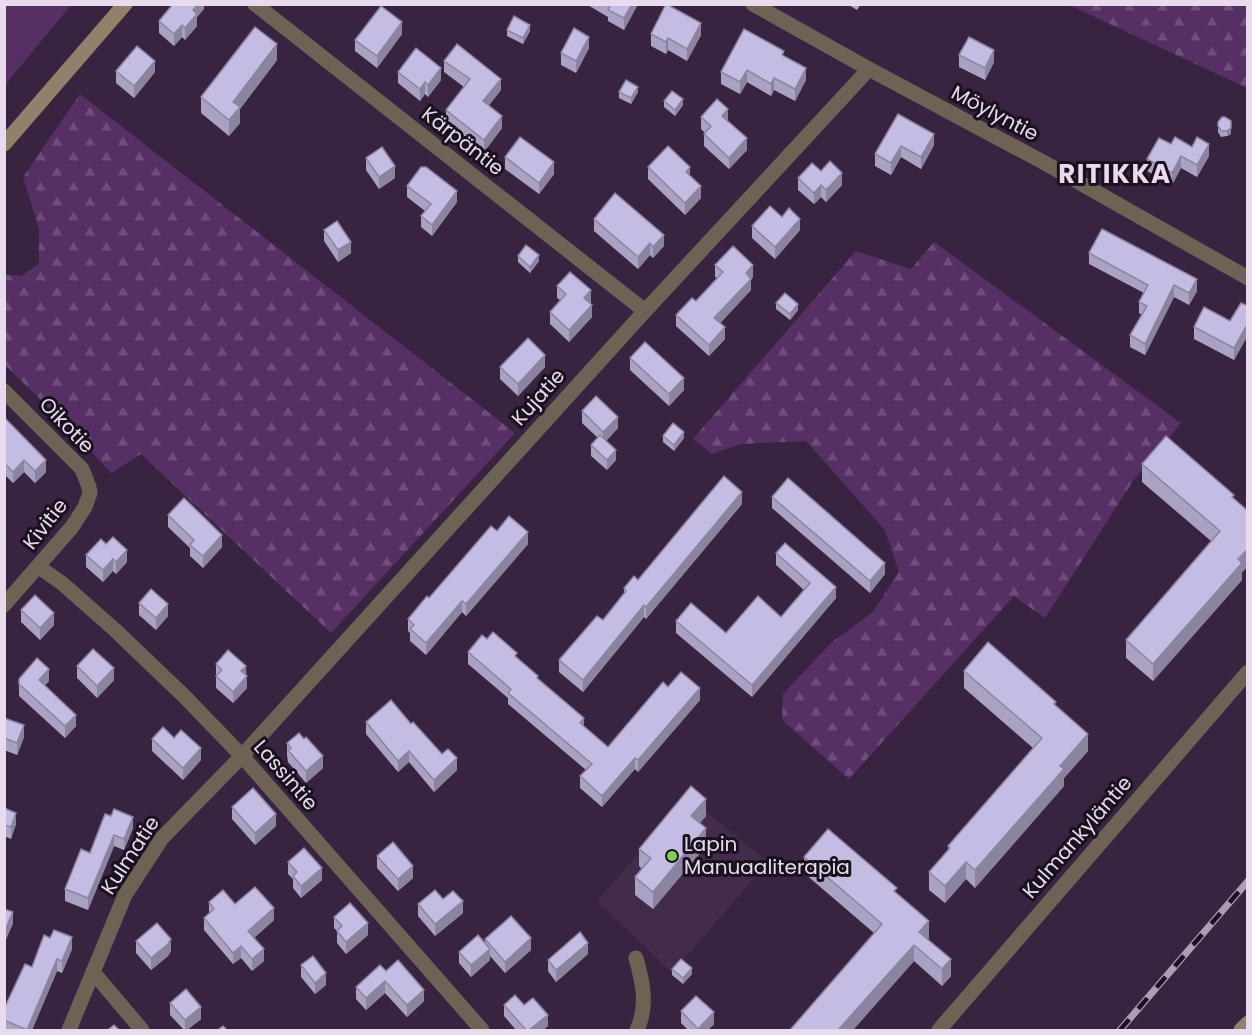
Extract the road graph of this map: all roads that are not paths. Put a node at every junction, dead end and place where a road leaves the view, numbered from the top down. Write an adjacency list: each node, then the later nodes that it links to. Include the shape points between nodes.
1 (125, 4): 5 (main road)
2 (255, 4): 9 (street, Kärpäntie)
3 (753, 4): 4 (street, Möylyntie)
4 (869, 69): 8 (street, Möylyntie); 9 (street, Kujatie)
5 (23, 123): 6 (main road); 7 (main road)
6 (4, 144)
7 (4, 156)
8 (1248, 278)
9 (645, 310): 15 (street, Kujatie)
10 (4, 391): 11 (street, Oikotie, via 82,469)
11 (90, 494): 12 (street, Kivitie, via 72,526)
12 (39, 567): 13 (street, Kivitie); 15 (street, Lassintie, via 115,630)
13 (4, 604)
14 (1248, 672): 23 (street, Kulmankyläntie)
15 (242, 756): 17 (street, Kulmatie, via 162,838 125,895); 21 (street, Lassintie)
16 (636, 958): 22 (street, via 644,1002)
17 (93, 972): 19 (street, Kulmatie); 20 (street)
18 (1248, 1023): 24 (main road)
19 (69, 1030)
20 (142, 1030)
21 (482, 1030)
22 (637, 1030)
23 (939, 1030)
24 (1241, 1030)

